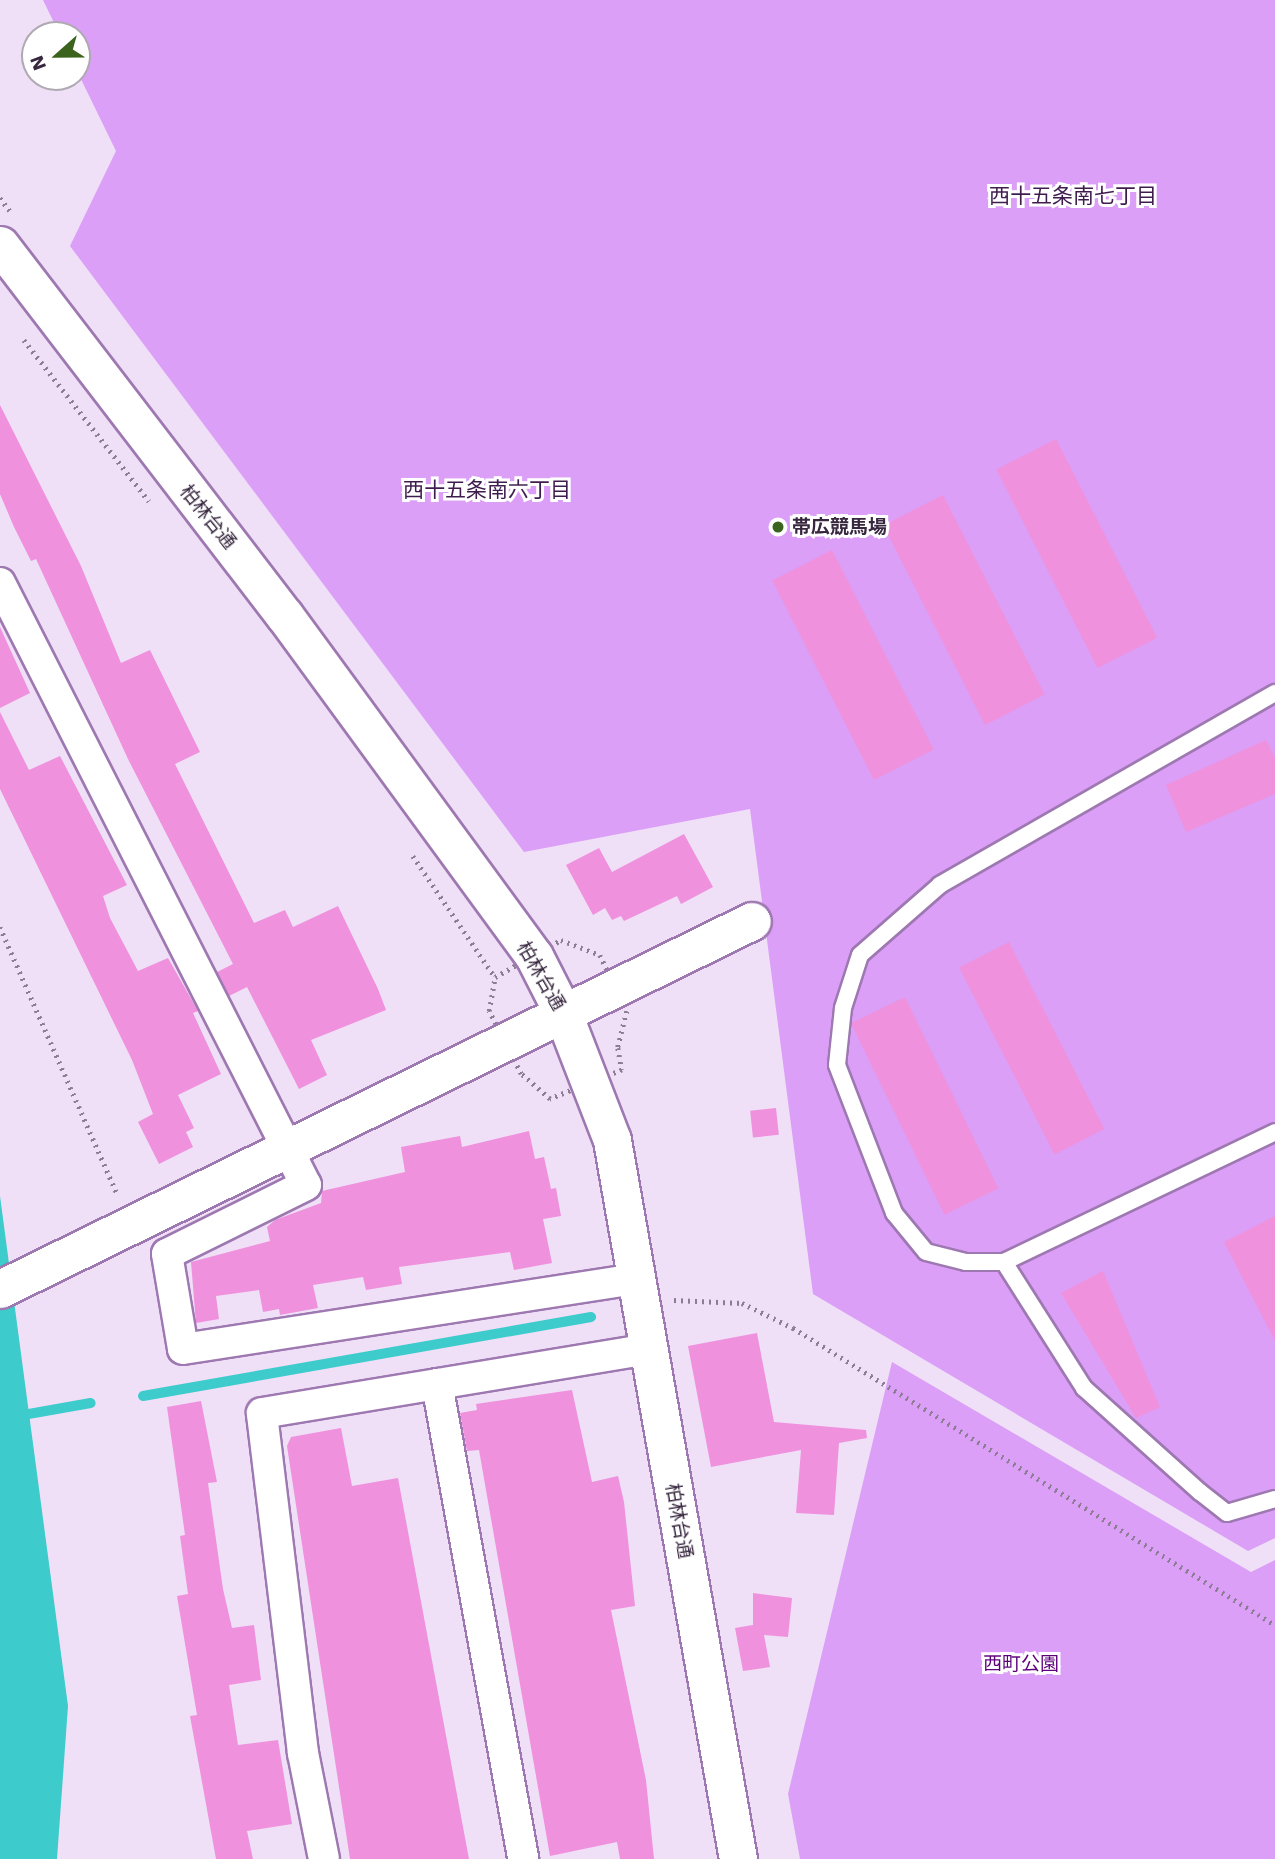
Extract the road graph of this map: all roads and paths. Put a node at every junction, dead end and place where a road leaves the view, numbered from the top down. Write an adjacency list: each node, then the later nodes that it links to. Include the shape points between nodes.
1 (0, 245): 10 (street, 柏林台通, via 285,616 534,956)
2 (15, 326): 3 (path)
3 (153, 505)
4 (0, 583): 14 (street)
5 (1275, 693): 16 (lane, via 940,885 860,956 843,1008 837,1065 894,1213 926,1252)
6 (409, 850): 9 (path)
7 (752, 921): 10 (street)
8 (0, 927): 15 (path)
9 (495, 977)
10 (562, 1011): 14 (street); 17 (street, 柏林台通, via 612,1140)
11 (622, 1070): 12 (path)
12 (625, 1084)
13 (1275, 1132): 16 (lane)
14 (290, 1146): 17 (street, via 306,1185 167,1254 183,1349); 18 (street)
15 (122, 1204)
16 (1004, 1262): 21 (lane, via 1084,1388 1200,1492 1227,1513)
17 (653, 1282): 19 (street, 柏林台通); 22 (path, via 670,1300 742,1303 793,1328)
18 (0, 1289)
19 (648, 1349): 20 (street); 25 (street, 柏林台通)
20 (437, 1384): 23 (street, via 262,1413 303,1752); 24 (street)
21 (1275, 1499)
22 (1275, 1625)
23 (324, 1859)
24 (523, 1859)
25 (738, 1859)

